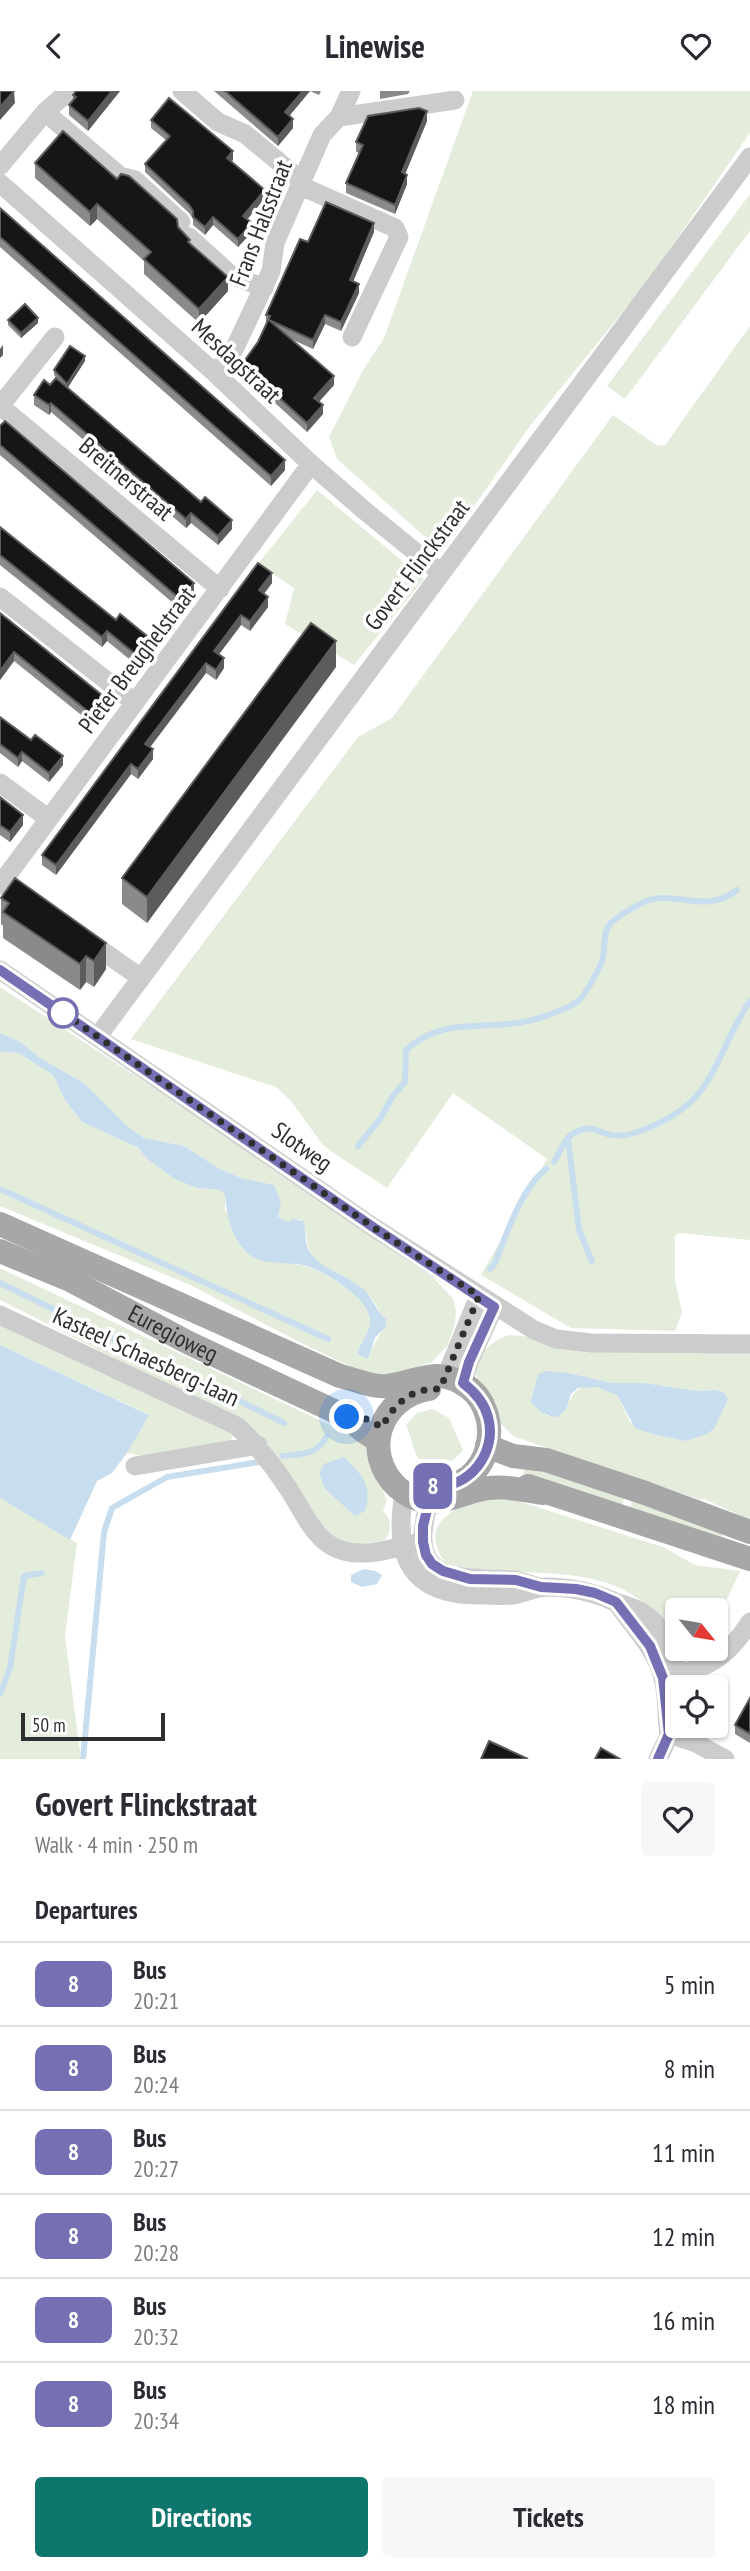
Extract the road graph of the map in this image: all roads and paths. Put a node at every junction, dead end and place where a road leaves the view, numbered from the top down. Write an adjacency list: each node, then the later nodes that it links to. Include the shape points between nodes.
1 (69, 91): 5 (street)
2 (182, 91): 10 (street, via 218,122 245,134)
3 (351, 91): 6 (street, Frans Halsstraat)
4 (455, 100): 6 (street)
5 (44, 112): 8 (street); 11 (street, via 120,176 135,180 231,275)
6 (339, 117): 10 (street, Frans Halsstraat, via 322,135)
7 (750, 157): 17 (street, Govert Flinckstraat)
8 (0, 166)
9 (0, 183): 14 (street, Mesdagstraat)
10 (302, 184): 11 (street, Frans Halsstraat, via 275,243); 13 (street, via 395,228 399,237)
11 (264, 288): 14 (street, Frans Halsstraat, via 232,354)
12 (55, 337): 15 (street)
13 (352, 337)
14 (215, 373): 16 (street, Mesdagstraat)
15 (0, 406): 18 (street, Breitnerstraat)
16 (311, 464): 17 (street, Mesdagstraat); 18 (street, Pieter Breughelstraat)
17 (441, 573): 26 (street, Govert Flinckstraat)
18 (220, 589): 20 (street, Pieter Breughelstraat)
19 (0, 597): 20 (street)
20 (135, 703): 22 (street, Pieter Breughelstraat)
21 (0, 783): 22 (street)
22 (49, 819): 23 (street, Pieter Breughelstraat)
23 (5, 885)
24 (66, 926): 26 (street)
25 (0, 970): 27 (street, Slotweg)
26 (141, 978): 27 (street, Govert Flinckstraat)
27 (98, 1037): 30 (street, Slotweg)
28 (0, 1224): 34 (main road, Euregioweg, via 340,1376 384,1387)
29 (0, 1251): 35 (main road, Euregioweg, via 70,1280 189,1343 347,1417 366,1419)
30 (487, 1301): 32 (street, Slotweg, via 534,1331 566,1341); 33 (street)
31 (0, 1315): 37 (street, Kasteel Schaesberg-laan, via 237,1426)
32 (750, 1344)
33 (450, 1383): 34 (main road, via 426,1375); 36 (main road, via 481,1401 488,1415)
34 (396, 1395): 35 (main road)
35 (379, 1433): 40 (main road, via 381,1465); 41 (main road, via 390,1436 404,1470)
36 (489, 1439): 39 (main road); 42 (main road)
37 (258, 1445): 38 (street); 44 (street, Kasteel Schaesberg-laan, via 325,1542 352,1553)
38 (135, 1466)
39 (476, 1480): 41 (main road, via 454,1499); 45 (main road, via 543,1493)
40 (404, 1493): 41 (main road); 44 (street)
41 (431, 1494): 43 (street)
42 (750, 1532)
43 (423, 1542): 44 (street, Kasteel Schaesberg-laan); 46 (street, via 432,1564 454,1576 516,1580)
44 (401, 1545): 46 (street, via 407,1561 426,1583 454,1595 513,1595)
45 (750, 1559)
46 (541, 1587): 48 (street, via 586,1591 636,1609 653,1621 669,1644)
47 (750, 1622): 49 (street, via 723,1656)
48 (674, 1675)
49 (686, 1675)
50 (668, 1738): 52 (street)
51 (689, 1738): 53 (street)
52 (658, 1759)
53 (725, 1759)

